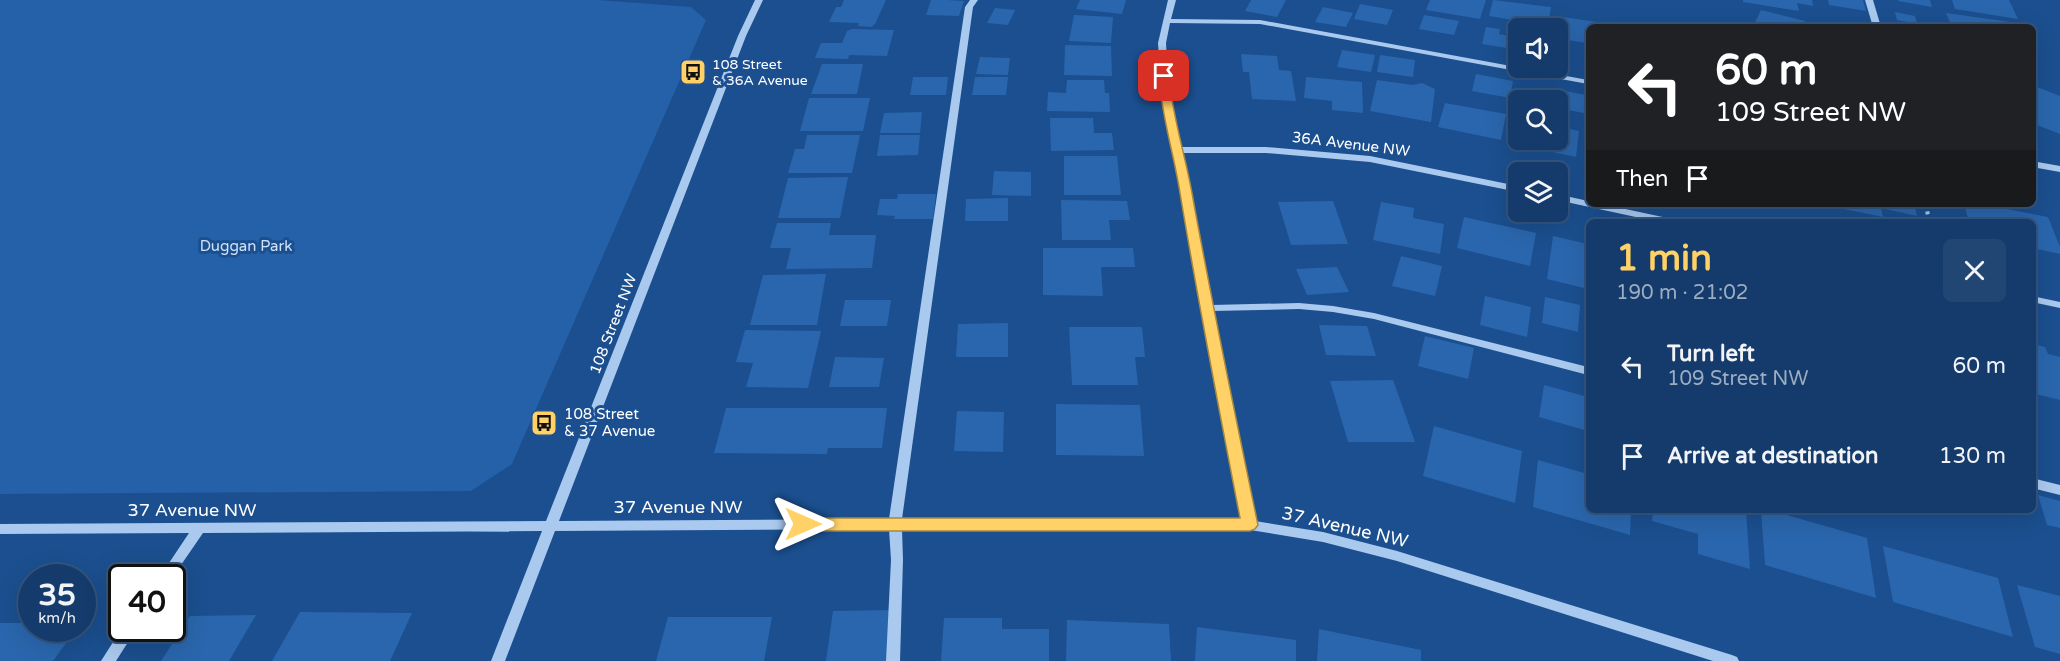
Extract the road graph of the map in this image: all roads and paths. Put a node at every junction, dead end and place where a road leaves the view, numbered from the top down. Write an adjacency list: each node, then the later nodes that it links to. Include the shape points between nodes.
1 (759, 0): 24 (street, 108 Street NW)
2 (974, 0): 22 (street, via 969,7)
3 (1172, 0): 5 (street)
4 (1869, 0): 6 (street)
5 (1167, 21): 7 (street, via 1260,22); 8 (street, via 1162,43 1165,93)
6 (1876, 24)
7 (1586, 82)
8 (1178, 150): 11 (street, 36A Avenue NW, via 1266,150 1358,158); 18 (street)
9 (2036, 165): 10 (street)
10 (2060, 169)
11 (1508, 187)
12 (1568, 199): 13 (street)
13 (1586, 203)
14 (1603, 207): 15 (street)
15 (1658, 219)
16 (2036, 300): 17 (street)
17 (2060, 305)
18 (1206, 308): 19 (street, via 1333,309); 23 (street)
19 (1586, 370)
20 (2036, 484): 21 (street)
21 (2060, 490)
22 (896, 524): 23 (street, 37 Avenue NW); 24 (street, 37 Avenue NW); 31 (street)
23 (1250, 525): 32 (street, 37 Avenue NW, via 1323,537 1397,556)
24 (550, 526): 25 (street, 37 Avenue NW); 30 (street, 108 Street NW)
25 (199, 528): 26 (street, 37 Avenue NW); 27 (street)
26 (0, 529)
27 (175, 564)
28 (121, 642): 29 (street)
29 (108, 661)
30 (498, 661)
31 (893, 661)
32 (1732, 661)

